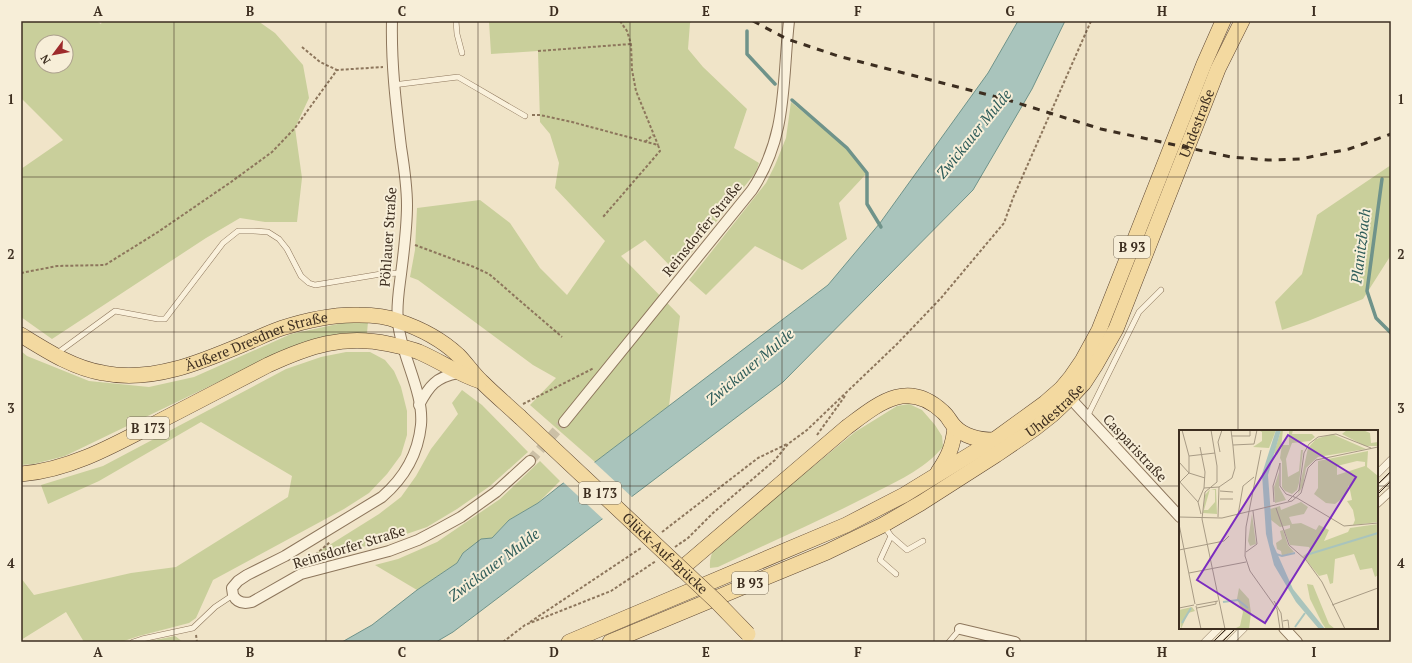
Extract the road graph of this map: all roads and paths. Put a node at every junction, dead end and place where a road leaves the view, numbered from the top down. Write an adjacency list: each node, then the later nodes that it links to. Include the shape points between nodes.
1 (392, 21): 12 (street, Pöhlauer Straße)
2 (456, 21): 11 (lane)
3 (620, 21): 8 (path, via 627,31)
4 (789, 21): 37 (street, Reinsdorfer Straße, via 783,107 778,133 762,174 752,190)
5 (1091, 21): 32 (path, via 1004,224 941,298)
6 (1223, 21): 39 (main road, Uhdestraße / B 93, via 1099,330 1082,361 1061,389 1045,404)
7 (1242, 21): 33 (main road, Uhdestraße / B 93, via 1218,69 1116,329 1084,383)
8 (631, 44): 10 (path); 16 (path, via 636,91)
9 (302, 47): 13 (path, via 320,62)
10 (538, 51)
11 (462, 53)
12 (392, 67): 13 (path); 14 (street, Pöhlauer Straße)
13 (337, 70): 21 (path, via 295,128 272,152 158,232 105,265 57,266)
14 (394, 85): 15 (lane, via 458,77); 20 (street, Pöhlauer Straße, via 407,204)
15 (525, 116): 17 (path, via 540,115)
16 (654, 135): 17 (path); 18 (path)
17 (645, 142): 18 (path)
18 (658, 145): 19 (path, via 660,151)
19 (603, 217)
20 (405, 242): 22 (street, Pöhlauer Straße); 26 (path, via 489,274)
21 (21, 273)
22 (401, 273): 24 (street, Pöhlauer Straße); 28 (lane, via 315,285 301,276 280,239 268,232 238,231 223,243 165,319 115,311)
23 (1161, 290): 36 (lane, via 1139,312)
24 (398, 320): 27 (street, Pöhlauer Straße); 28 (main road, Äußere Dresdner Straße / B 173, via 373,316 328,316 281,328 187,366 142,375 104,374 80,368); 31 (main road, Äußere Dresdner Straße / B 173, via 446,345)
25 (21, 335): 28 (main road, Äußere Dresdner Straße / B 173)
26 (562, 338)
27 (402, 346): 30 (main road, Äußere Dresdner Straße / B 173); 34 (street, Reinsdorfer Straße); 44 (main road, Äußere Dresdner Straße / B 173, via 372,340 350,340 335,341 301,350 112,446 58,468)
28 (58, 352)
29 (596, 367): 35 (path)
30 (458, 372): 31 (main road, Äußere Dresdner Straße / B 173); 34 (street, via 442,377 431,386)
31 (480, 381): 35 (main road, Äußere Dresdner Straße / B 173)
32 (848, 392): 40 (path, via 816,436); 54 (path, via 788,444 775,460 713,512 688,538)
33 (1070, 398): 36 (street, Casparistraße); 51 (main road, Uhdestraße / B 93, via 1034,429 921,503)
34 (420, 405): 59 (street, Reinsdorfer Straße, via 421,425 418,444 413,458 393,488 371,505 238,581 232,588)
35 (516, 413): 57 (main road, Glück-Auf-Brücke / B 173, bridge)
36 (1087, 416): 50 (street, Casparistraße)
37 (564, 422)
38 (955, 427): 39 (main road, via 966,435 981,440); 40 (main road, via 944,412 924,398 891,398 875,407); 45 (main road, via 954,442)
39 (994, 440): 45 (main road, Uhdestraße / B 93)
40 (818, 452): 57 (main road)
41 (1391, 460): 43 (street)
42 (530, 461): 59 (street, Reinsdorfer Straße, via 496,492 461,517 418,540 389,551 301,574 252,602 238,602)
43 (1378, 473)
44 (21, 474)
45 (935, 476): 68 (main road, Uhdestraße / B 93, via 876,510 818,537)
46 (1391, 476): 47 (lane)
47 (1378, 488)
48 (1391, 491): 49 (street)
49 (1378, 503)
50 (1179, 516)
51 (887, 530): 53 (lane, via 907,550); 58 (lane, via 880,560); 69 (main road, Uhdestraße / B 93, via 827,552)
52 (330, 541): 56 (path)
53 (923, 541)
54 (670, 551)
55 (658, 560): 67 (path, via 611,591 525,625)
56 (307, 562)
57 (681, 569): 65 (main road, Glück-Auf-Brücke / B 173, bridge)
58 (896, 574)
59 (233, 596): 66 (lane, via 215,607 193,628)
60 (960, 629): 70 (lane); 71 (street)
61 (1218, 629): 72 (street)
62 (1231, 629): 73 (lane)
63 (1243, 629): 74 (street)
64 (1285, 629): 75 (street)
65 (752, 638)
66 (133, 642)
67 (503, 642)
68 (569, 642)
69 (610, 642)
70 (949, 642)
71 (1015, 642)
72 (1205, 642)
73 (1217, 642)
74 (1230, 642)
75 (1297, 642)

